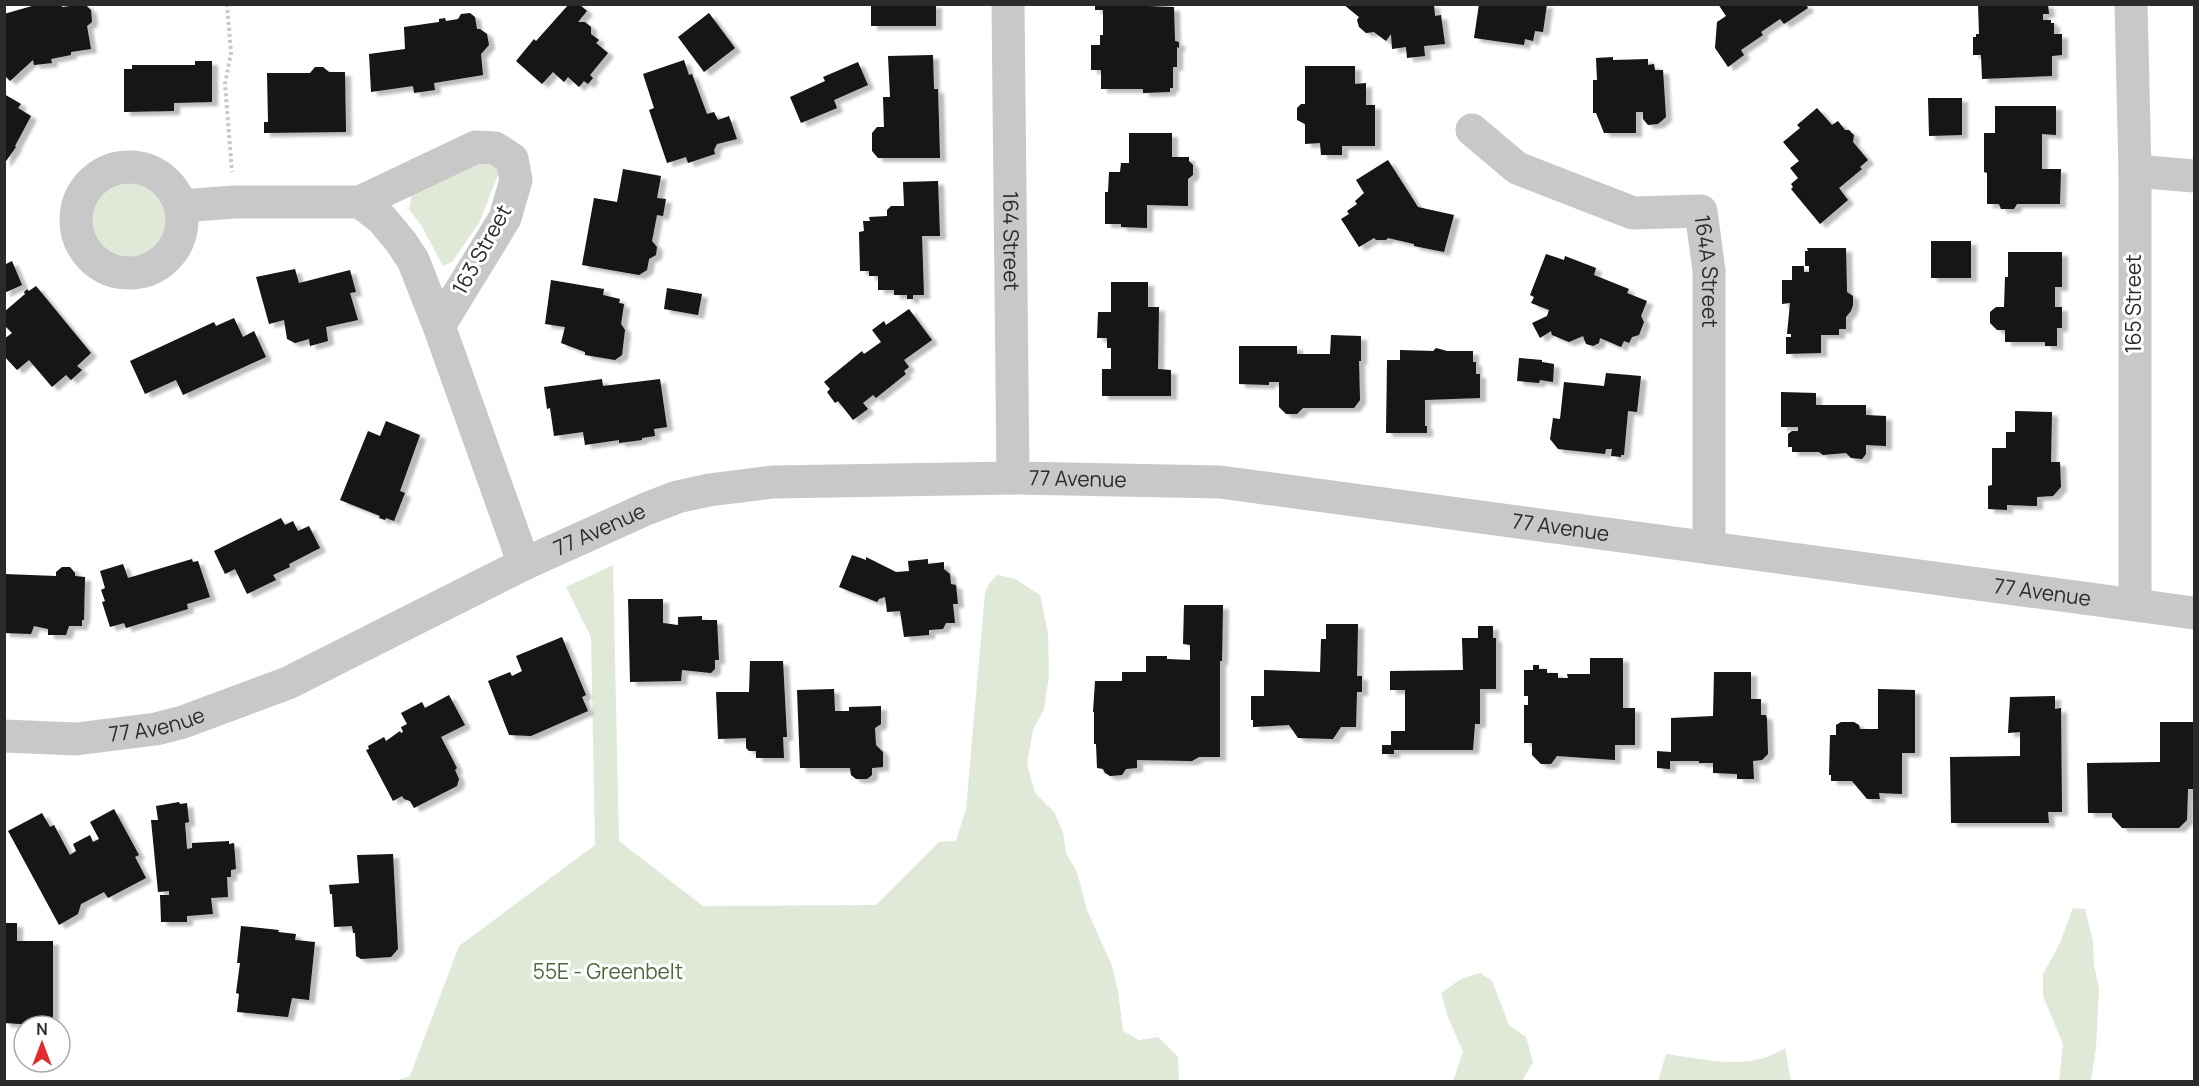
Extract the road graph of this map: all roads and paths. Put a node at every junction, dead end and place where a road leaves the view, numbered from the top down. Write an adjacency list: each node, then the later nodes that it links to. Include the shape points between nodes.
1 (227, 4): 7 (path, via 231,53 226,94)
2 (1008, 4): 11 (street, 164 Street)
3 (2131, 4): 5 (street, 165 Street)
4 (1472, 130): 12 (street, 164A Street, via 1517,168 1633,213 1701,211 1709,271)
5 (2134, 171): 6 (street); 14 (street, 165 Street)
6 (2194, 176)
7 (233, 179)
8 (360, 202): 9 (street, 163 Street); 10 (street, 163 Street, via 382,219 413,260); 10 (street, 163 Street, via 476,147 495,148 512,159 516,180 505,218)
9 (181, 206)
10 (439, 326): 13 (street, 163 Street)
11 (1013, 478): 12 (street, 77 Avenue, via 1220,482); 13 (street, 77 Avenue, via 740,484 677,497)
12 (1709, 548): 14 (street, 77 Avenue)
13 (524, 564): 16 (street, 77 Avenue, via 288,683 183,722 76,739)
14 (2134, 604): 15 (street, 77 Avenue)
15 (2194, 613)
16 (4, 736)

